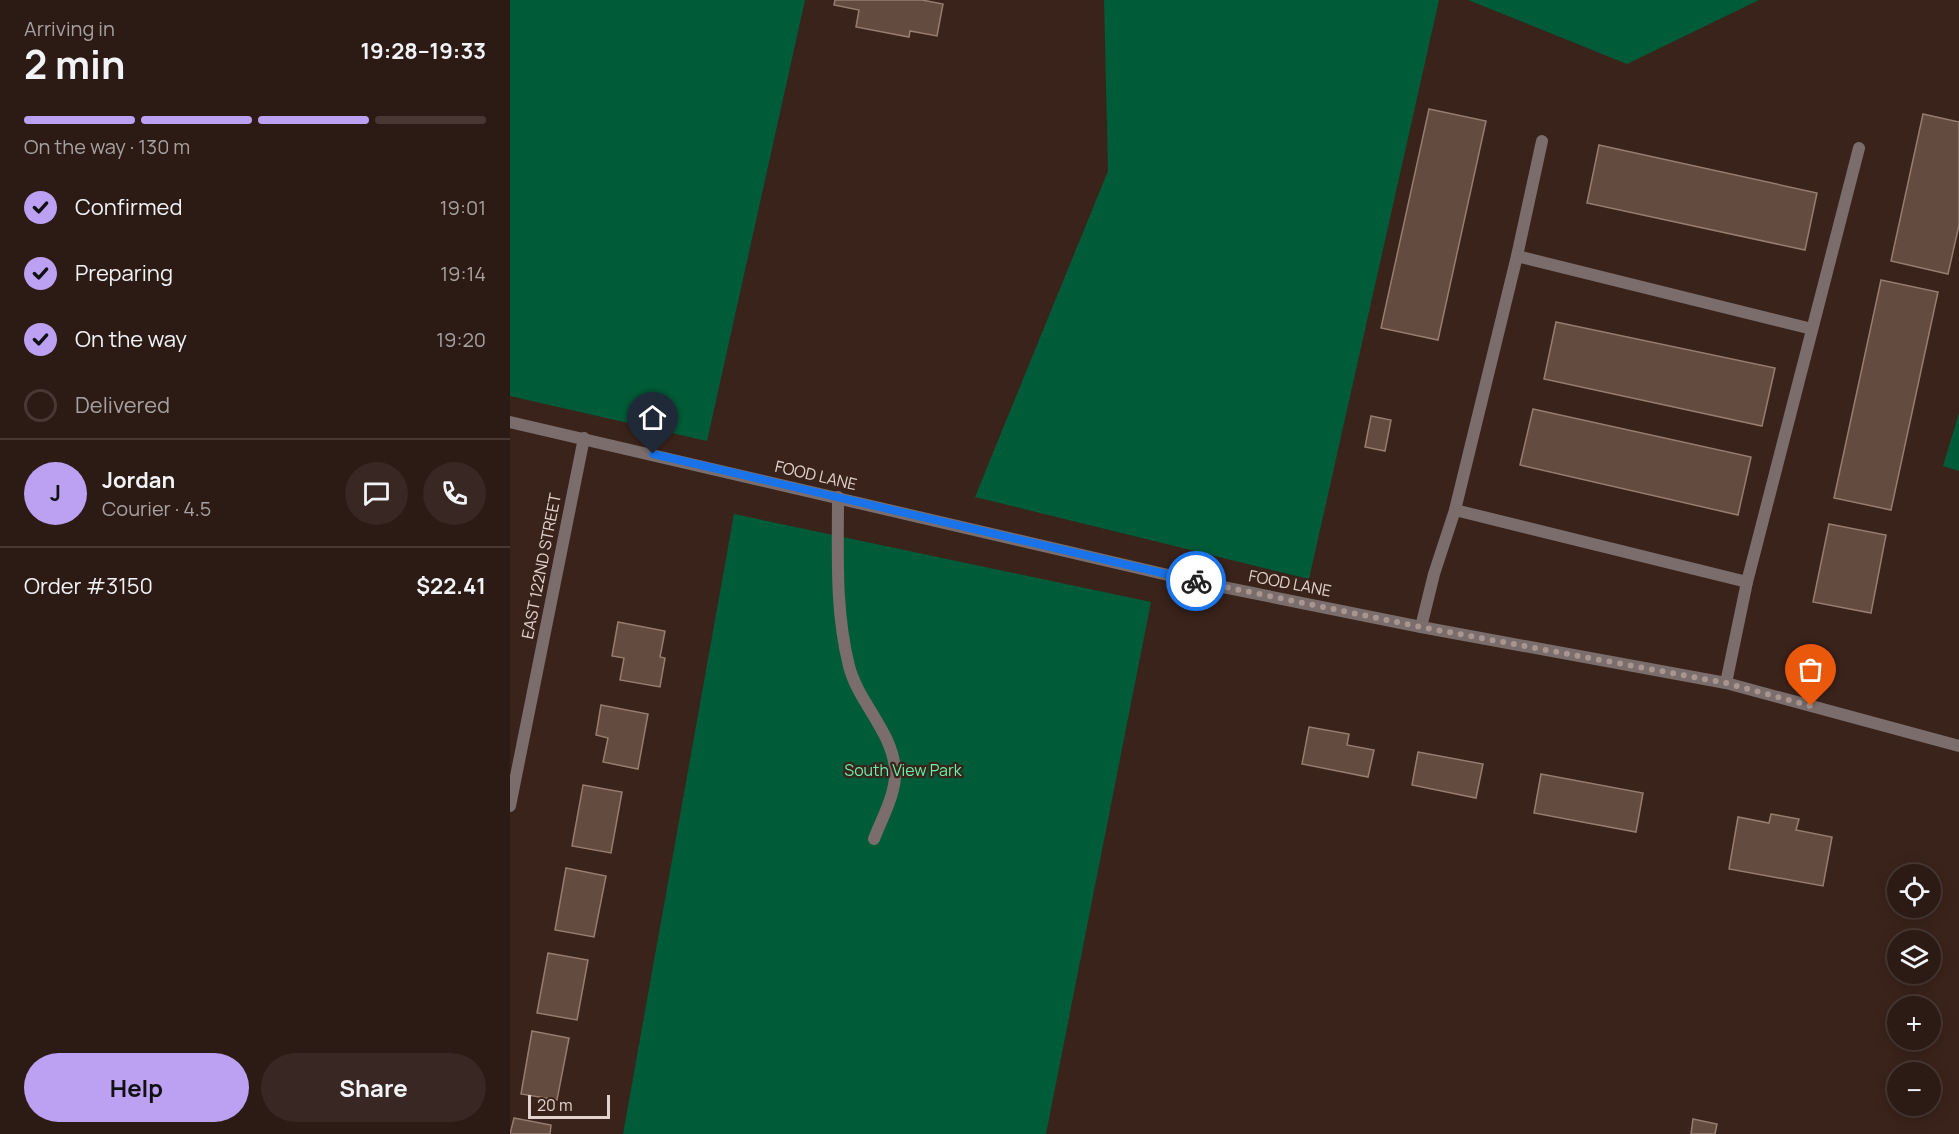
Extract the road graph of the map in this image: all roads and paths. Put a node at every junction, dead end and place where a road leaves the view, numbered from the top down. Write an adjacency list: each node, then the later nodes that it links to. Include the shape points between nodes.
1 (1542, 141): 3 (street)
2 (1859, 148): 4 (street)
3 (1517, 256): 4 (street); 8 (street)
4 (1812, 330): 9 (street)
5 (510, 422): 6 (street, FOOD LANE)
6 (584, 438): 7 (street, FOOD LANE); 13 (street, EAST 122ND STREET)
7 (838, 497): 10 (street, FOOD LANE, via 1198,582); 14 (street, via 837,578 849,668 889,744 895,770 891,794)
8 (1455, 510): 9 (street); 10 (street)
9 (1747, 582): 11 (street)
10 (1421, 627): 11 (street, FOOD LANE)
11 (1726, 683): 12 (street, FOOD LANE)
12 (1959, 746)
13 (510, 806)
14 (874, 839)

